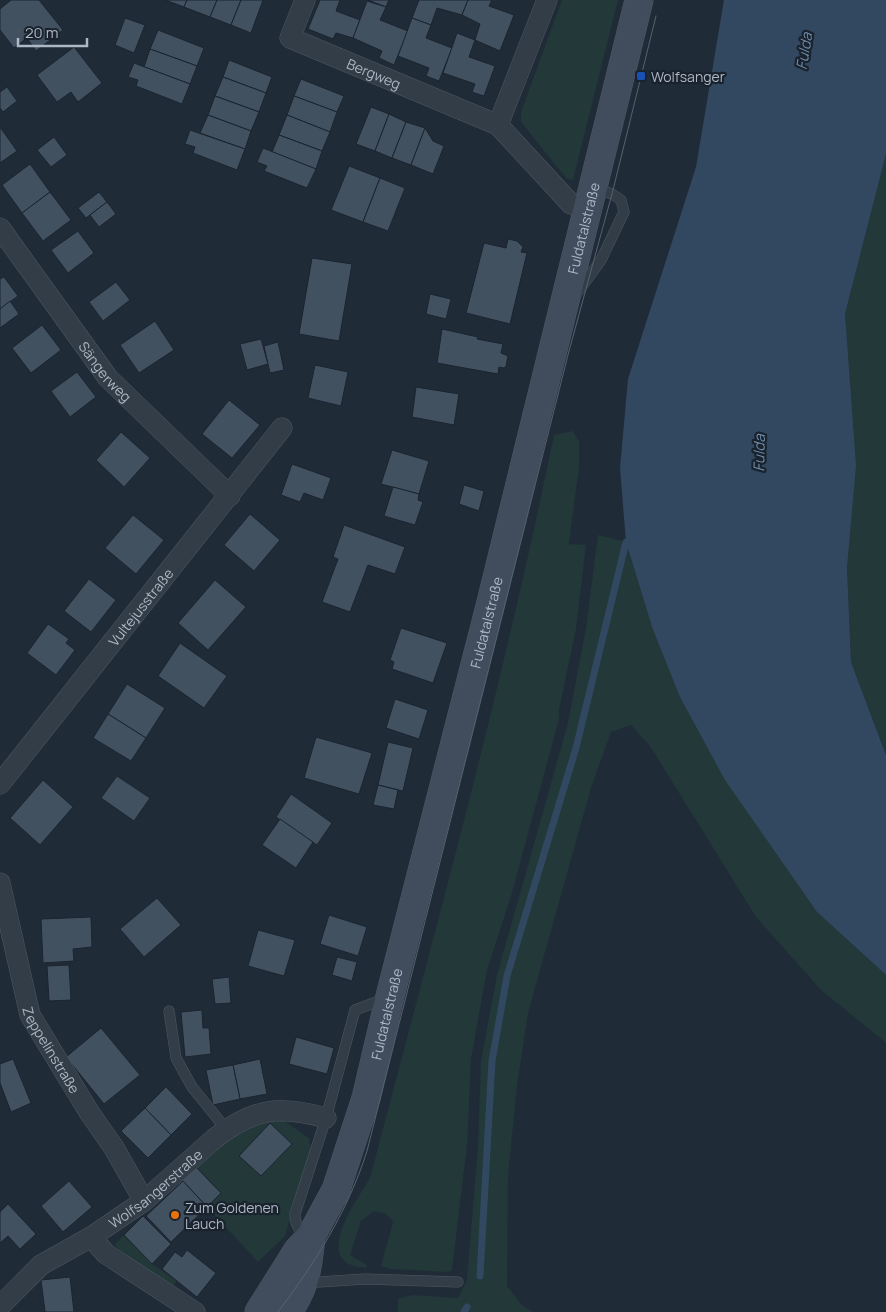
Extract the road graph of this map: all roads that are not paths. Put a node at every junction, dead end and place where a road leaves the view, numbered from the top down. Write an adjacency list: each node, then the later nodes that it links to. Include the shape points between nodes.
1 (304, 0): 4 (street, Bergweg, via 290,38)
2 (547, 0): 4 (street)
3 (639, 0): 5 (main road, Fuldatalstraße)
4 (498, 125): 5 (street, Bergweg, via 571,204)
5 (590, 198): 7 (main road, Fuldatalstraße); 7 (lane, via 612,194 621,200 624,212 601,260)
6 (0, 228): 9 (street, Sängerweg, via 108,378)
7 (563, 310): 12 (main road, Fuldatalstraße)
8 (282, 428): 9 (street, Vultejusstraße)
9 (230, 496): 10 (street, Vultejusstraße)
10 (0, 784)
11 (0, 883): 16 (street, Zeppelinstraße, via 30,1015)
12 (390, 996): 14 (lane, via 355,1010); 17 (main road, Fuldatalstraße, via 366,1098 336,1190)
13 (169, 1011): 15 (lane, via 176,1058 192,1087)
14 (326, 1118): 15 (street, Wolfsangerstraße, via 281,1109 247,1117); 17 (lane, via 296,1214 296,1224 301,1232)
15 (226, 1129): 16 (street, Wolfsangerstraße)
16 (144, 1201): 18 (street, Wolfsangerstraße)
17 (311, 1236): 20 (main road, Fuldatalstraße); 23 (main road, Fuldatalstraße, via 298,1250)
18 (91, 1237): 21 (street, Wolfsangerstraße, via 42,1265); 22 (street, via 106,1254)
19 (458, 1282): 20 (lane, via 365,1279)
20 (304, 1283): 24 (main road, Fuldatalstraße)
21 (0, 1306)
22 (195, 1312)
23 (259, 1312)
24 (288, 1312)

